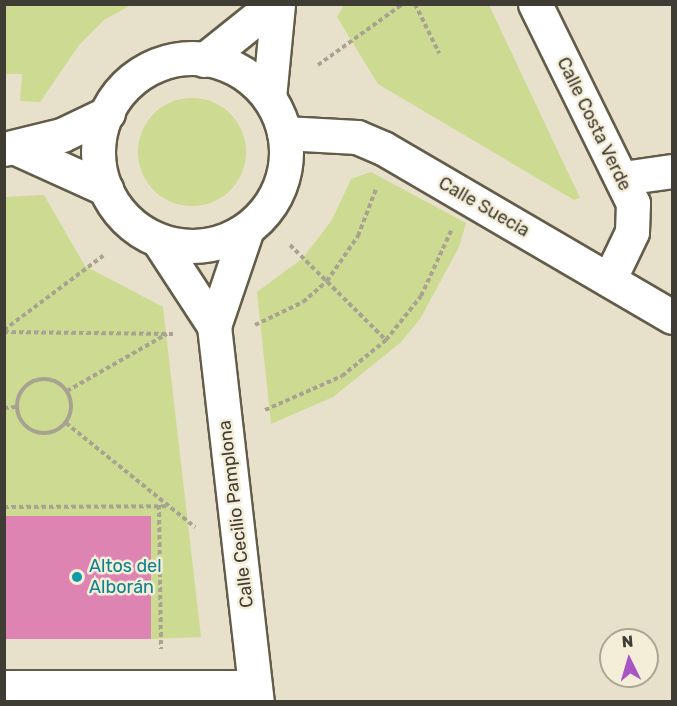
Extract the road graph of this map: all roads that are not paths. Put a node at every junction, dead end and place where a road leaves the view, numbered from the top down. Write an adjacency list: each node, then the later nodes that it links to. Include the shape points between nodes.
1 (276, 4): 3 (street); 4 (street)
2 (535, 4): 9 (street, Calle Costa Verde)
3 (204, 60): 4 (street, via 245,75); 5 (street, via 160,64 140,74)
4 (269, 98): 6 (street)
5 (108, 112): 7 (street); 10 (street, via 98,149)
6 (284, 133): 11 (street, via 285,161 277,195); 13 (street, Calle Suecia, via 357,137 383,148)
7 (11, 149): 10 (street)
8 (672, 171): 9 (street)
9 (623, 178): 13 (street, Calle Costa Verde, via 633,203 632,232)
10 (106, 189): 12 (street, via 120,213)
11 (247, 229): 12 (street, via 203,246); 15 (street, Calle Cecilio Pamplona)
12 (158, 240): 15 (street, Calle Cecilio Pamplona)
13 (609, 280): 14 (street, Calle Suecia)
14 (672, 317)
15 (214, 326): 17 (street, Calle Cecilio Pamplona)
16 (4, 687): 17 (street)
17 (256, 694)

